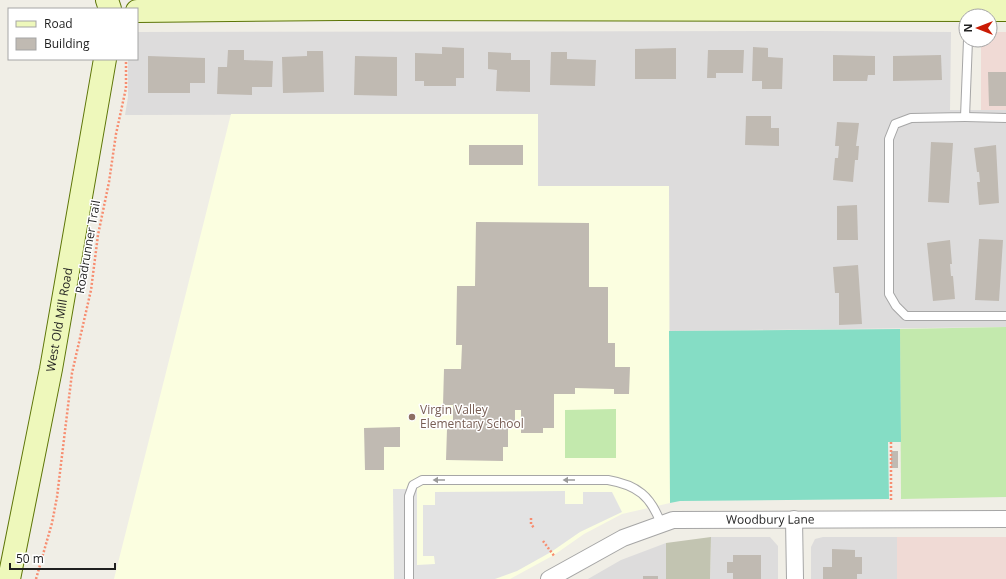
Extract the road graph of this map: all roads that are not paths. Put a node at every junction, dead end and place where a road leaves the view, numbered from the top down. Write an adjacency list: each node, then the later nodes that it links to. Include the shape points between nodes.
1 (341, 4): 2 (street); 3 (street)
2 (138, 11)
3 (958, 13)
4 (968, 48): 6 (lane)
5 (105, 60): 12 (street, West Old Mill Road, via 52,361)
6 (965, 117): 7 (lane); 8 (lane, via 911,118 895,124 890,139 890,294 896,306 906,316)
7 (1006, 118)
8 (1006, 316)
9 (1006, 519): 10 (street, Woodbury Lane)
10 (794, 520): 11 (street, Woodbury Lane, via 673,520); 15 (street)
11 (661, 524): 13 (lane, one-way to 13, via 656,509 648,498 626,483 608,480 422,480 413,485 409,496); 14 (street, Woodbury Lane, via 623,538)
12 (9, 579)
13 (409, 579)
14 (549, 579)
15 (795, 579)

